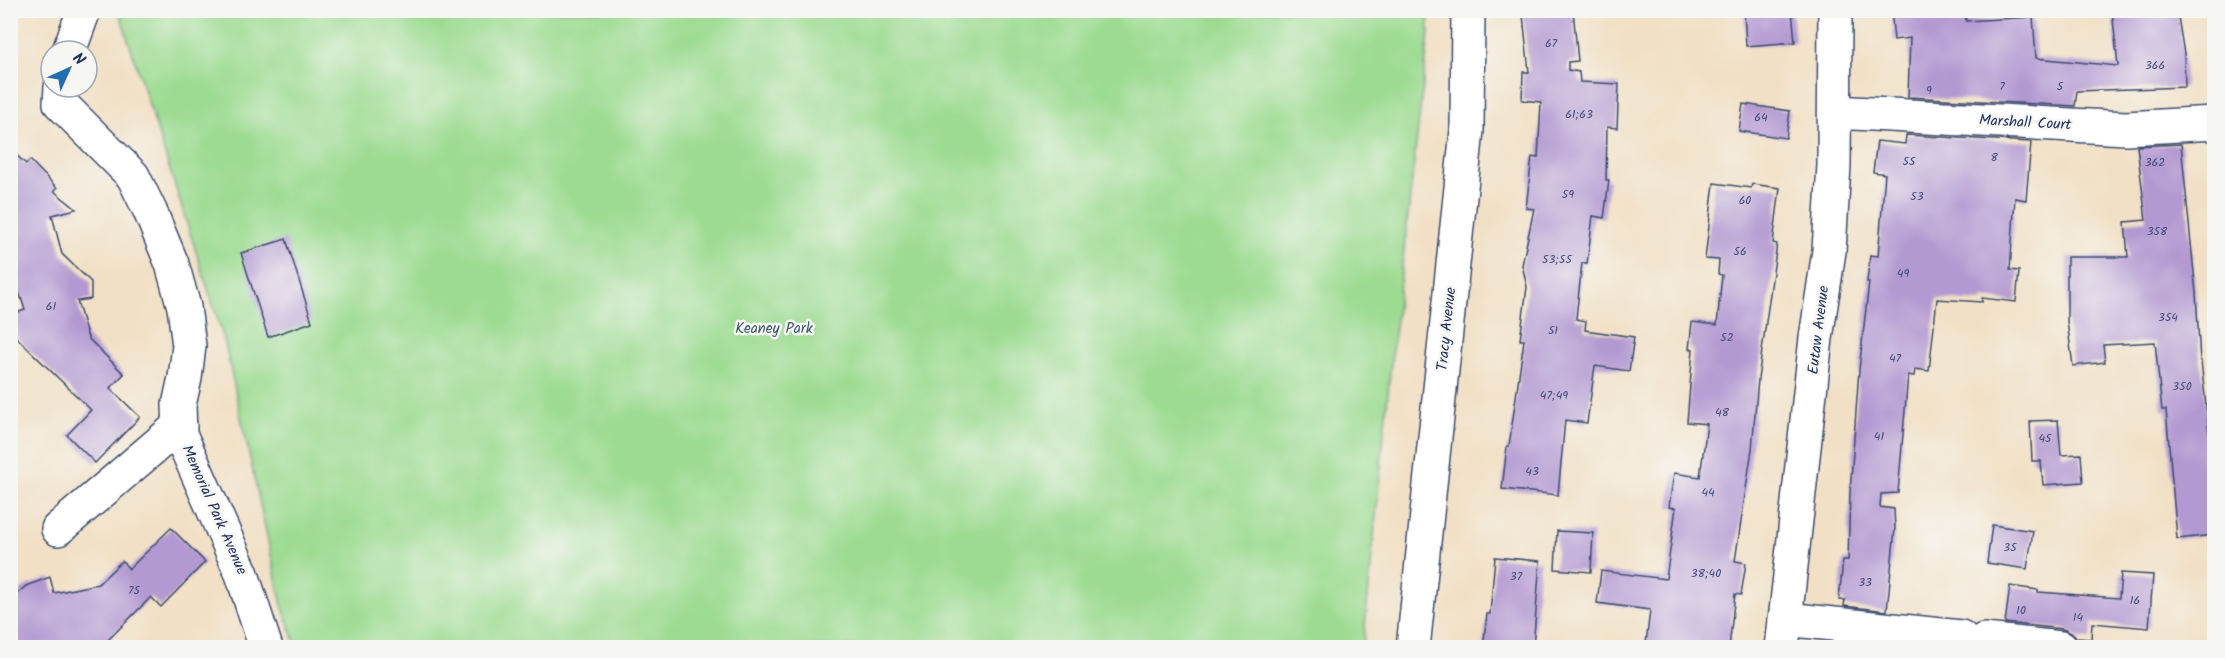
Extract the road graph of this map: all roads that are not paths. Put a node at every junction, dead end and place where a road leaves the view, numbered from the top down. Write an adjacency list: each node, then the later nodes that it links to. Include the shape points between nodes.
1 (84, 10): 4 (street)
2 (1468, 10): 12 (street, Tracy Avenue, via 1467,130)
3 (1835, 10): 6 (street, Eutaw Avenue)
4 (73, 39)
5 (60, 99): 8 (street, Memorial Park Avenue, via 133,176 172,264 189,345 179,405)
6 (1835, 112): 7 (street, Marshall Court, via 2126,128); 10 (street, Eutaw Avenue, via 1829,251)
7 (2214, 123)
8 (180, 424): 9 (street); 11 (street, Memorial Park Avenue, via 180,434 242,574)
9 (58, 529)
10 (1783, 633): 13 (street, via 1972,638)
11 (266, 648)
12 (1413, 648)
13 (2061, 648)

